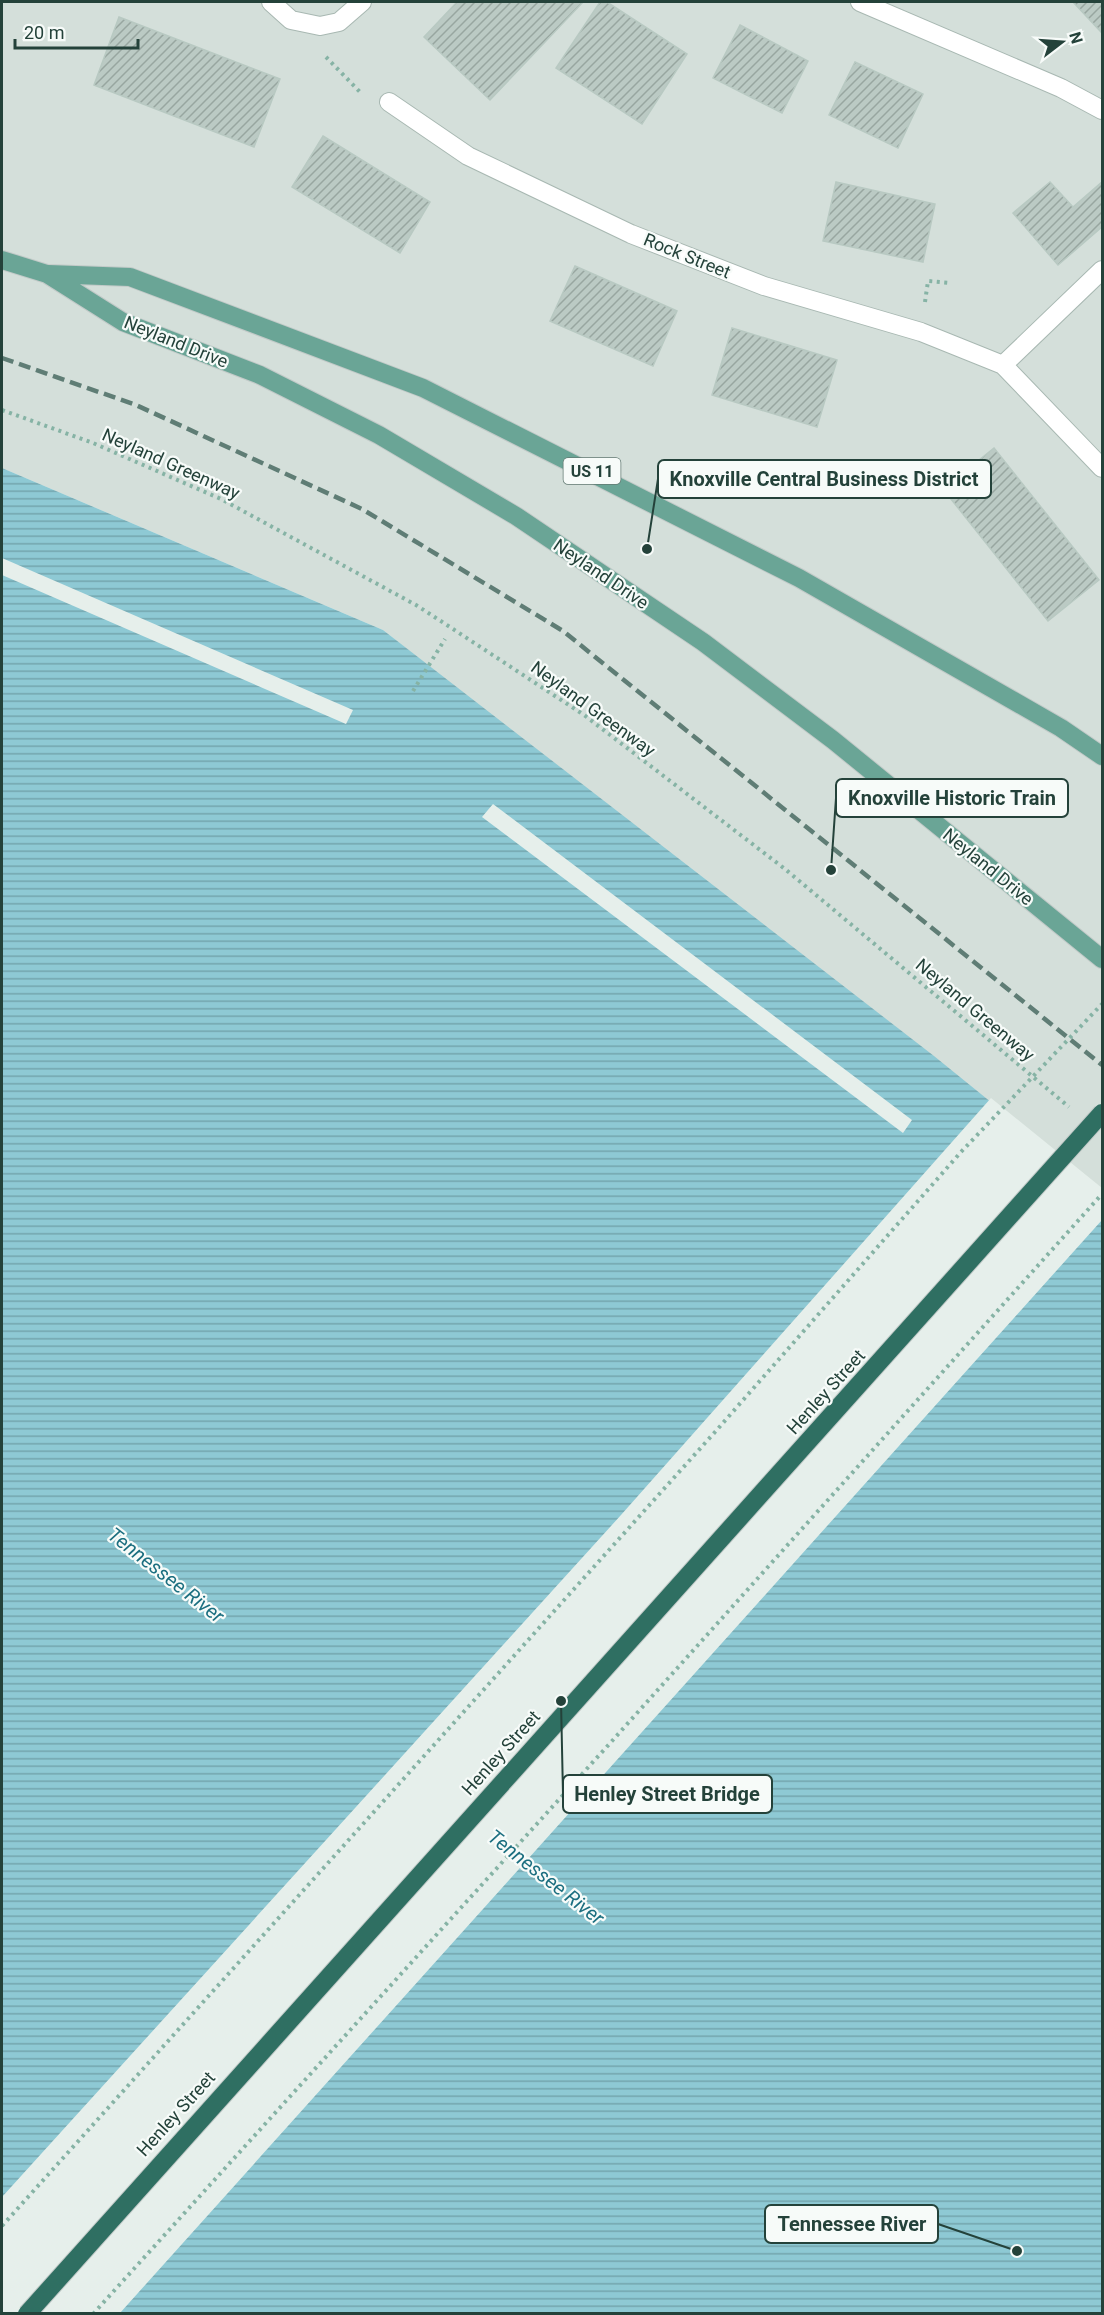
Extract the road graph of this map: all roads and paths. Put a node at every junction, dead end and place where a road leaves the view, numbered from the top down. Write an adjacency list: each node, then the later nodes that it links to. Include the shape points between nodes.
1 (271, 2): 4 (street)
2 (362, 2): 4 (street, via 339,22 320,26)
3 (860, 2): 6 (street, via 1061,88)
4 (291, 20): 5 (path, via 359,92)
5 (389, 102): 12 (street, Rock Street, via 468,156 631,234 764,286 921,332)
6 (1102, 110)
7 (2, 260): 9 (main road, Neyland Drive / US 11)
8 (1102, 270): 12 (street)
9 (47, 274): 17 (main road, Neyland Drive / US 11, via 130,277 423,388 799,578 1061,728); 18 (main road, Neyland Drive / US 11, via 123,322 260,375 379,435 516,516 703,642 805,719)
10 (928, 281): 11 (path)
11 (951, 283)
12 (1003, 365): 14 (street)
13 (2, 410): 20 (path, Neyland Greenway, via 93,443 221,499 416,605 462,635 584,715 776,862)
14 (1102, 468)
15 (445, 639): 16 (path)
16 (413, 691)
17 (1102, 756)
18 (1102, 959)
19 (1102, 1004): 23 (path, bridge, via 961,1152)
20 (1075, 1112)
21 (1102, 1113): 24 (highway, Henley Street, bridge)
22 (1102, 1194): 25 (path)
23 (2, 2226)
24 (27, 2313)
25 (93, 2313)

